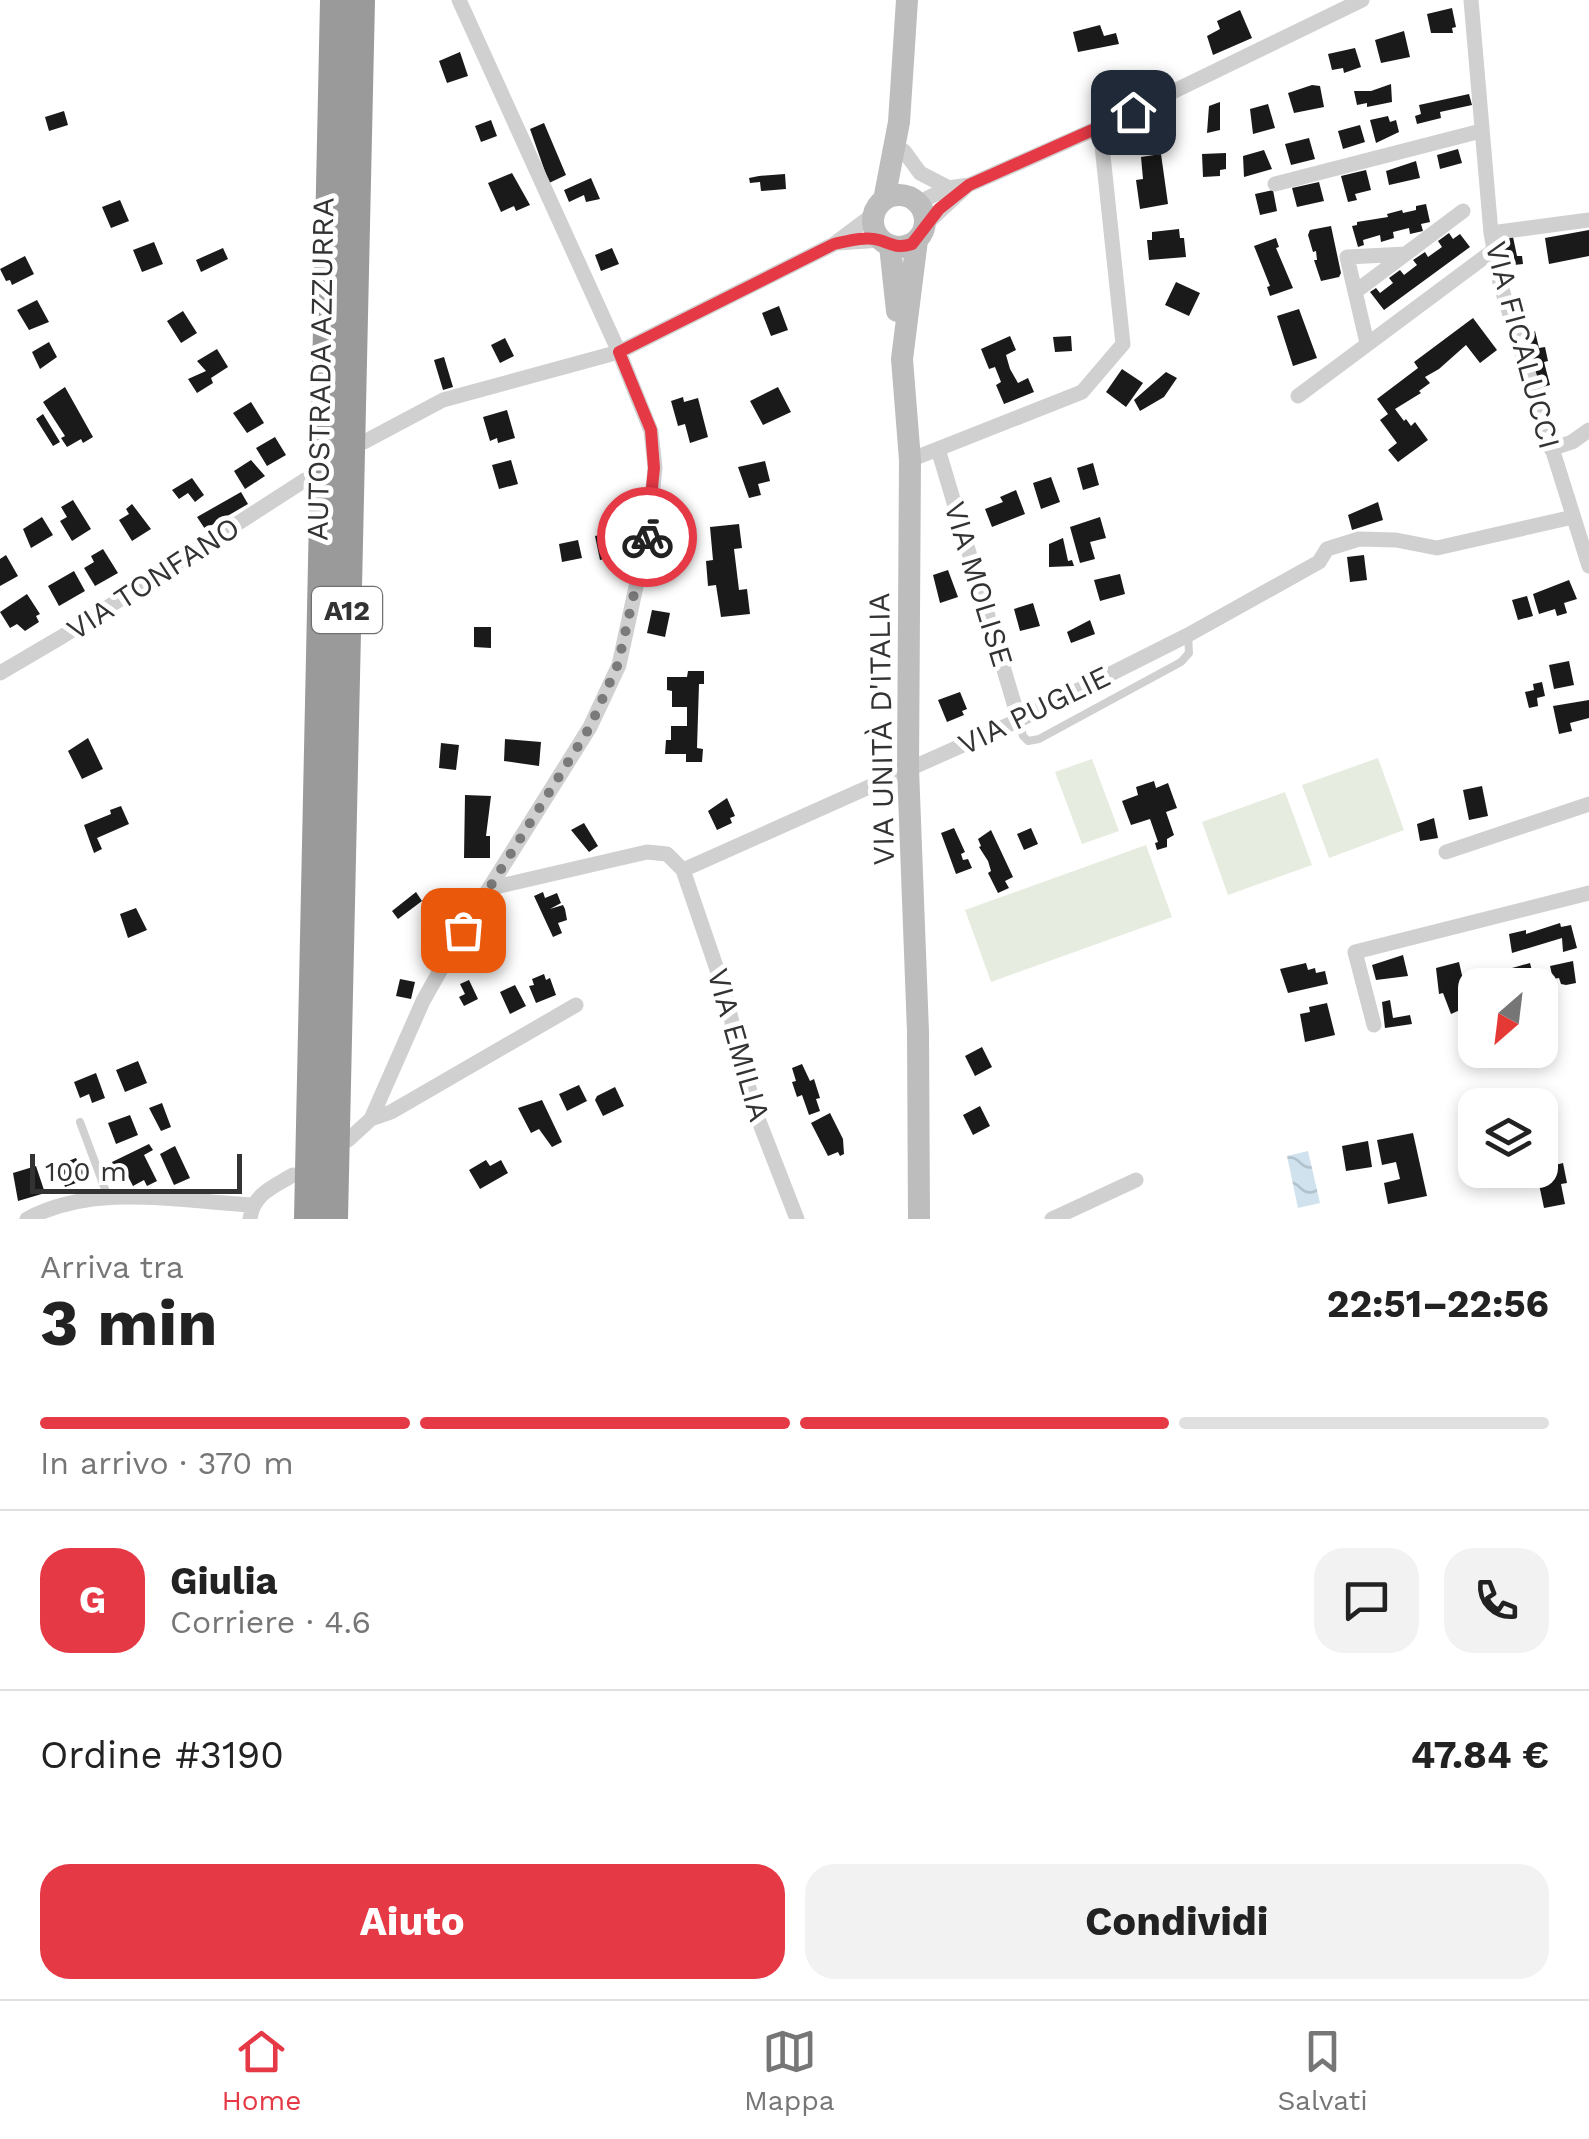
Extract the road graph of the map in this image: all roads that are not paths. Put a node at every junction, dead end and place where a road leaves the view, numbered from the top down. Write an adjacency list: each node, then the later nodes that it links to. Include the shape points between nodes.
1 (334, 0): 54 (highway, AUTOSTRADA AZZURRA / A12)
2 (361, 0): 55 (highway, AUTOSTRADA AZZURRA / A12)
3 (459, 0): 24 (street)
4 (907, 0): 7 (main road)
5 (1362, 0): 8 (street)
6 (1471, 0): 9 (street, VIA FICALUCCI)
7 (900, 122): 10 (main road, VIA UNITÀ D'ITALIA); 14 (main road)
8 (1100, 127): 12 (street); 29 (street, via 1122,344 1082,392)
9 (1481, 131): 11 (street); 18 (street, VIA FICALUCCI)
10 (904, 152): 13 (street, via 920,173); 16 (main road, VIA UNITÀ D'ITALIA)
11 (1276, 184)
12 (969, 185): 13 (street); 16 (street)
13 (949, 188): 16 (street)
14 (879, 207): 16 (main road, via 897,195); 19 (main road, via 875,231); 20 (street)
15 (1463, 212): 21 (street)
16 (918, 216): 19 (main road, via 902,247); 25 (main road, VIA UNITÀ D'ITALIA)
17 (1589, 220): 18 (street)
18 (1492, 241): 23 (street); 30 (street, VIA FICALUCCI)
19 (886, 243): 20 (street); 25 (main road)
20 (834, 244): 24 (street)
21 (1406, 254): 22 (street); 22 (street, via 1347,257)
22 (1355, 292): 23 (street)
23 (1367, 343): 26 (street)
24 (619, 352): 28 (street, via 443,400); 42 (street, via 651,430 654,468 649,527 618,664 590,727)
25 (902, 359): 31 (main road, VIA UNITÀ D'ITALIA)
26 (1298, 396)
27 (1589, 430): 30 (street)
28 (364, 442)
29 (938, 449): 31 (street); 37 (street, VIA MOLISE)
30 (1551, 450): 33 (street, VIA FICALUCCI)
31 (910, 460): 38 (main road, VIA UNITÀ D'ITALIA)
32 (305, 480): 36 (street, VIA TONFANO)
33 (1574, 517): 34 (street, VIA FICALUCCI); 35 (street, VIA PUGLIE, via 1436,548 1360,539 1327,549 1319,562)
34 (1588, 560)
35 (1188, 635): 37 (street, VIA PUGLIE); 37 (lane, via 1189,653 1181,662 1038,740 1023,736)
36 (0, 673)
37 (1019, 720): 38 (street, VIA PUGLIE)
38 (908, 768): 41 (street, VIA PUGLIE); 57 (main road, VIA UNITÀ D'ITALIA)
39 (1589, 804): 40 (street)
40 (1446, 852)
41 (683, 870): 42 (street, via 667,854 647,852); 56 (street, VIA EMILIA, via 756,1111)
42 (492, 888): 46 (street, via 422,1001)
43 (1589, 893): 45 (street, via 1355,952)
44 (576, 1005): 46 (street)
45 (1374, 1024)
46 (371, 1119): 48 (street)
47 (80, 1122): 51 (lane)
48 (348, 1140)
49 (293, 1174): 52 (street, via 265,1191)
50 (1136, 1180): 58 (street)
51 (108, 1197): 52 (street); 53 (street, via 50,1207)
52 (251, 1212)
53 (27, 1219)
54 (308, 1219)
55 (334, 1219)
56 (797, 1219)
57 (918, 1219)
58 (1052, 1219)

